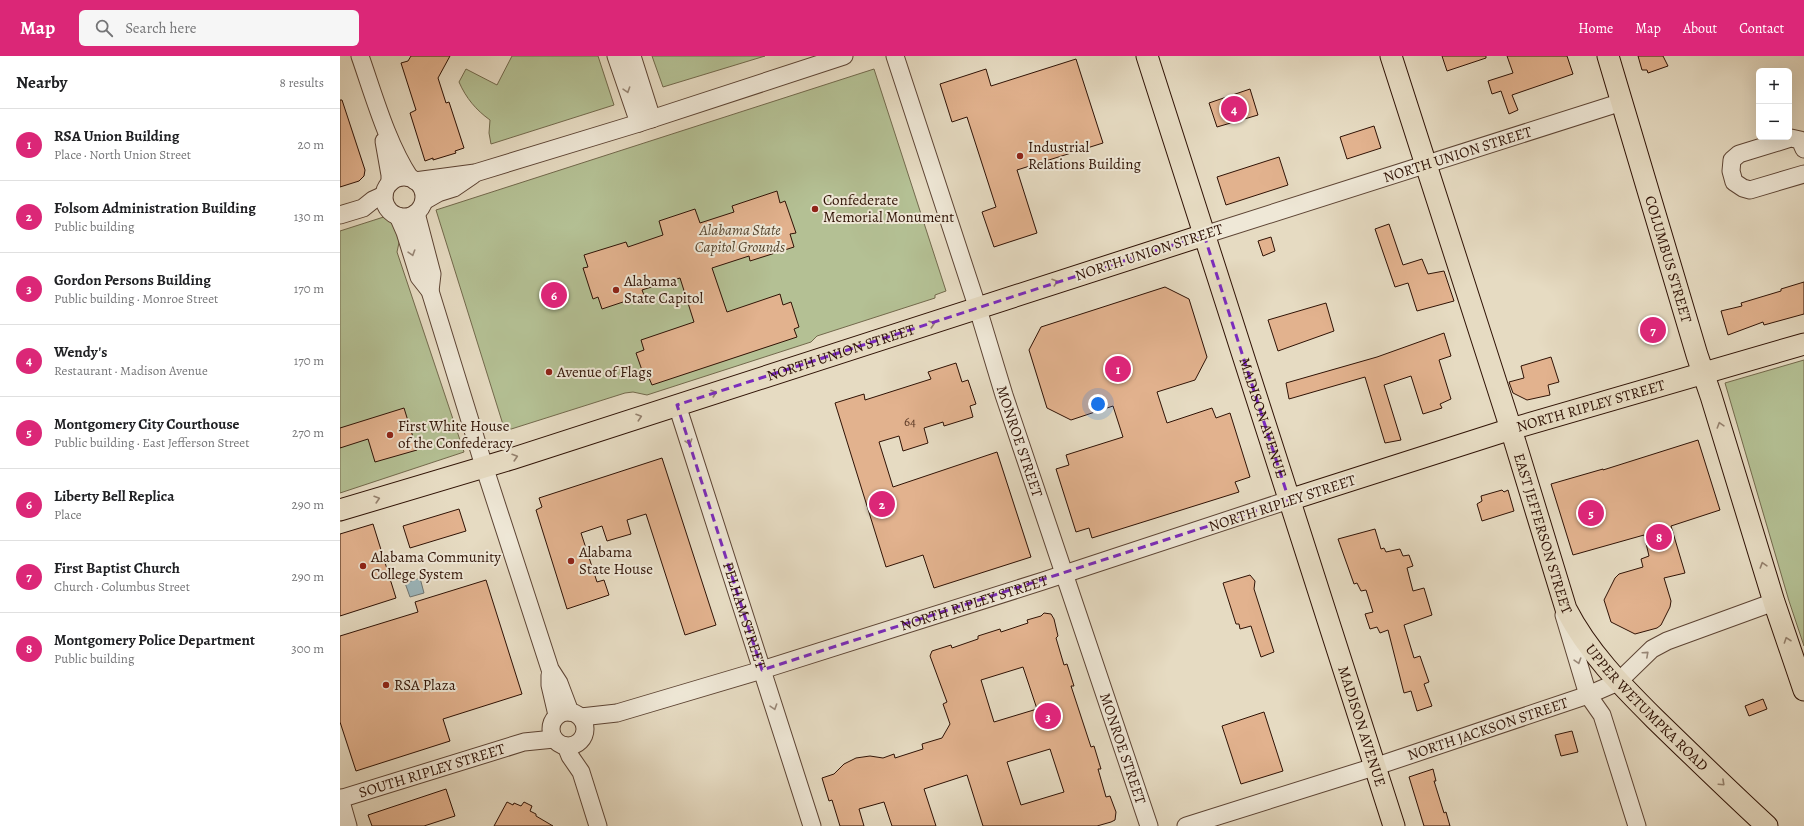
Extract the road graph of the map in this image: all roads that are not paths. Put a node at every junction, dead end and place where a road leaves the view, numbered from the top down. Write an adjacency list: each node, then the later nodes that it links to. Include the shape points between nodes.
1 (360, 56): 10 (street)
2 (616, 56): 11 (street, one-way to 11)
3 (632, 56): 11 (street)
4 (844, 56): 11 (street)
5 (895, 56): 22 (street, MONROE STREET)
6 (1147, 56): 20 (main road, MADISON AVENUE)
7 (1391, 56): 13 (main road, EAST JEFFERSON STREET)
8 (1608, 56): 9 (main road, COLUMBUS STREET)
9 (1622, 102): 13 (street, NORTH UNION STREET); 24 (main road, COLUMBUS STREET)
10 (383, 121): 16 (street, via 401,166); 17 (street, via 390,175)
11 (645, 121): 14 (street)
12 (1804, 149): 15 (street, via 1800,140 1792,138 1776,142 1739,154 1732,160 1731,171 1734,182 1750,190)
13 (1425, 164): 20 (street, NORTH UNION STREET); 26 (main road, EAST JEFFERSON STREET)
14 (475, 174): 16 (street); 18 (street, via 454,188 438,193)
15 (1804, 174)
16 (412, 180): 17 (street, via 398,178); 18 (street, via 422,188)
17 (390, 201): 18 (street, via 406,217); 19 (street, via 373,200 363,208); 21 (street, one-way to 21, via 405,232 419,277)
18 (420, 207): 21 (street, via 432,274)
19 (340, 215)
20 (1204, 235): 22 (main road, NORTH UNION STREET, one-way to 20, via 998,300); 28 (main road, MADISON AVENUE)
21 (430, 291): 27 (street)
22 (978, 309): 25 (main road, NORTH UNION STREET, one-way to 22); 31 (street, MONROE STREET)
23 (1804, 344): 24 (main road, NORTH RIPLEY STREET)
24 (1703, 373): 26 (main road, NORTH RIPLEY STREET); 32 (main road, COLUMBUS STREET, one-way to 24)
25 (677, 405): 27 (main road, NORTH UNION STREET, one-way to 25); 33 (street, PELHAM STREET, one-way to 33)
26 (1511, 429): 28 (main road, NORTH RIPLEY STREET); 30 (main road, EAST JEFFERSON STREET)
27 (484, 466): 29 (main road, NORTH UNION STREET, one-way to 27); 37 (street, via 550,669 559,683)
28 (1289, 500): 31 (street, NORTH RIPLEY STREET); 38 (main road, MADISON AVENUE)
29 (340, 510)
30 (1553, 570): 34 (main road, UPPER WETUMPKA ROAD, via 1566,609 1577,630); 36 (street, EAST JEFFERSON STREET, one-way to 36, via 1560,603)
31 (1063, 574): 33 (street, NORTH RIPLEY STREET); 43 (street, MONROE STREET)
32 (1774, 602): 34 (street, NORTH JACKSON STREET, one-way to 32, via 1652,649 1667,641); 35 (main road, one-way to 32)
33 (762, 670): 37 (street, SOUTH RIPLEY STREET); 42 (street, PELHAM STREET, one-way to 42)
34 (1618, 682): 36 (street, NORTH JACKSON STREET); 47 (main road, UPPER WETUMPKA ROAD, one-way to 47)
35 (1804, 690)
36 (1588, 694): 38 (street, NORTH JACKSON STREET); 46 (street, EAST JEFFERSON STREET, via 1602,715)
37 (568, 728): 39 (street, SOUTH RIPLEY STREET); 41 (street)
38 (1374, 767): 44 (street, NORTH JACKSON STREET); 45 (main road, MADISON AVENUE)
39 (340, 798): 40 (street)
40 (348, 826)
41 (598, 826)
42 (812, 826)
43 (1149, 826)
44 (1186, 826)
45 (1394, 826)
46 (1637, 826)
47 (1767, 826)

